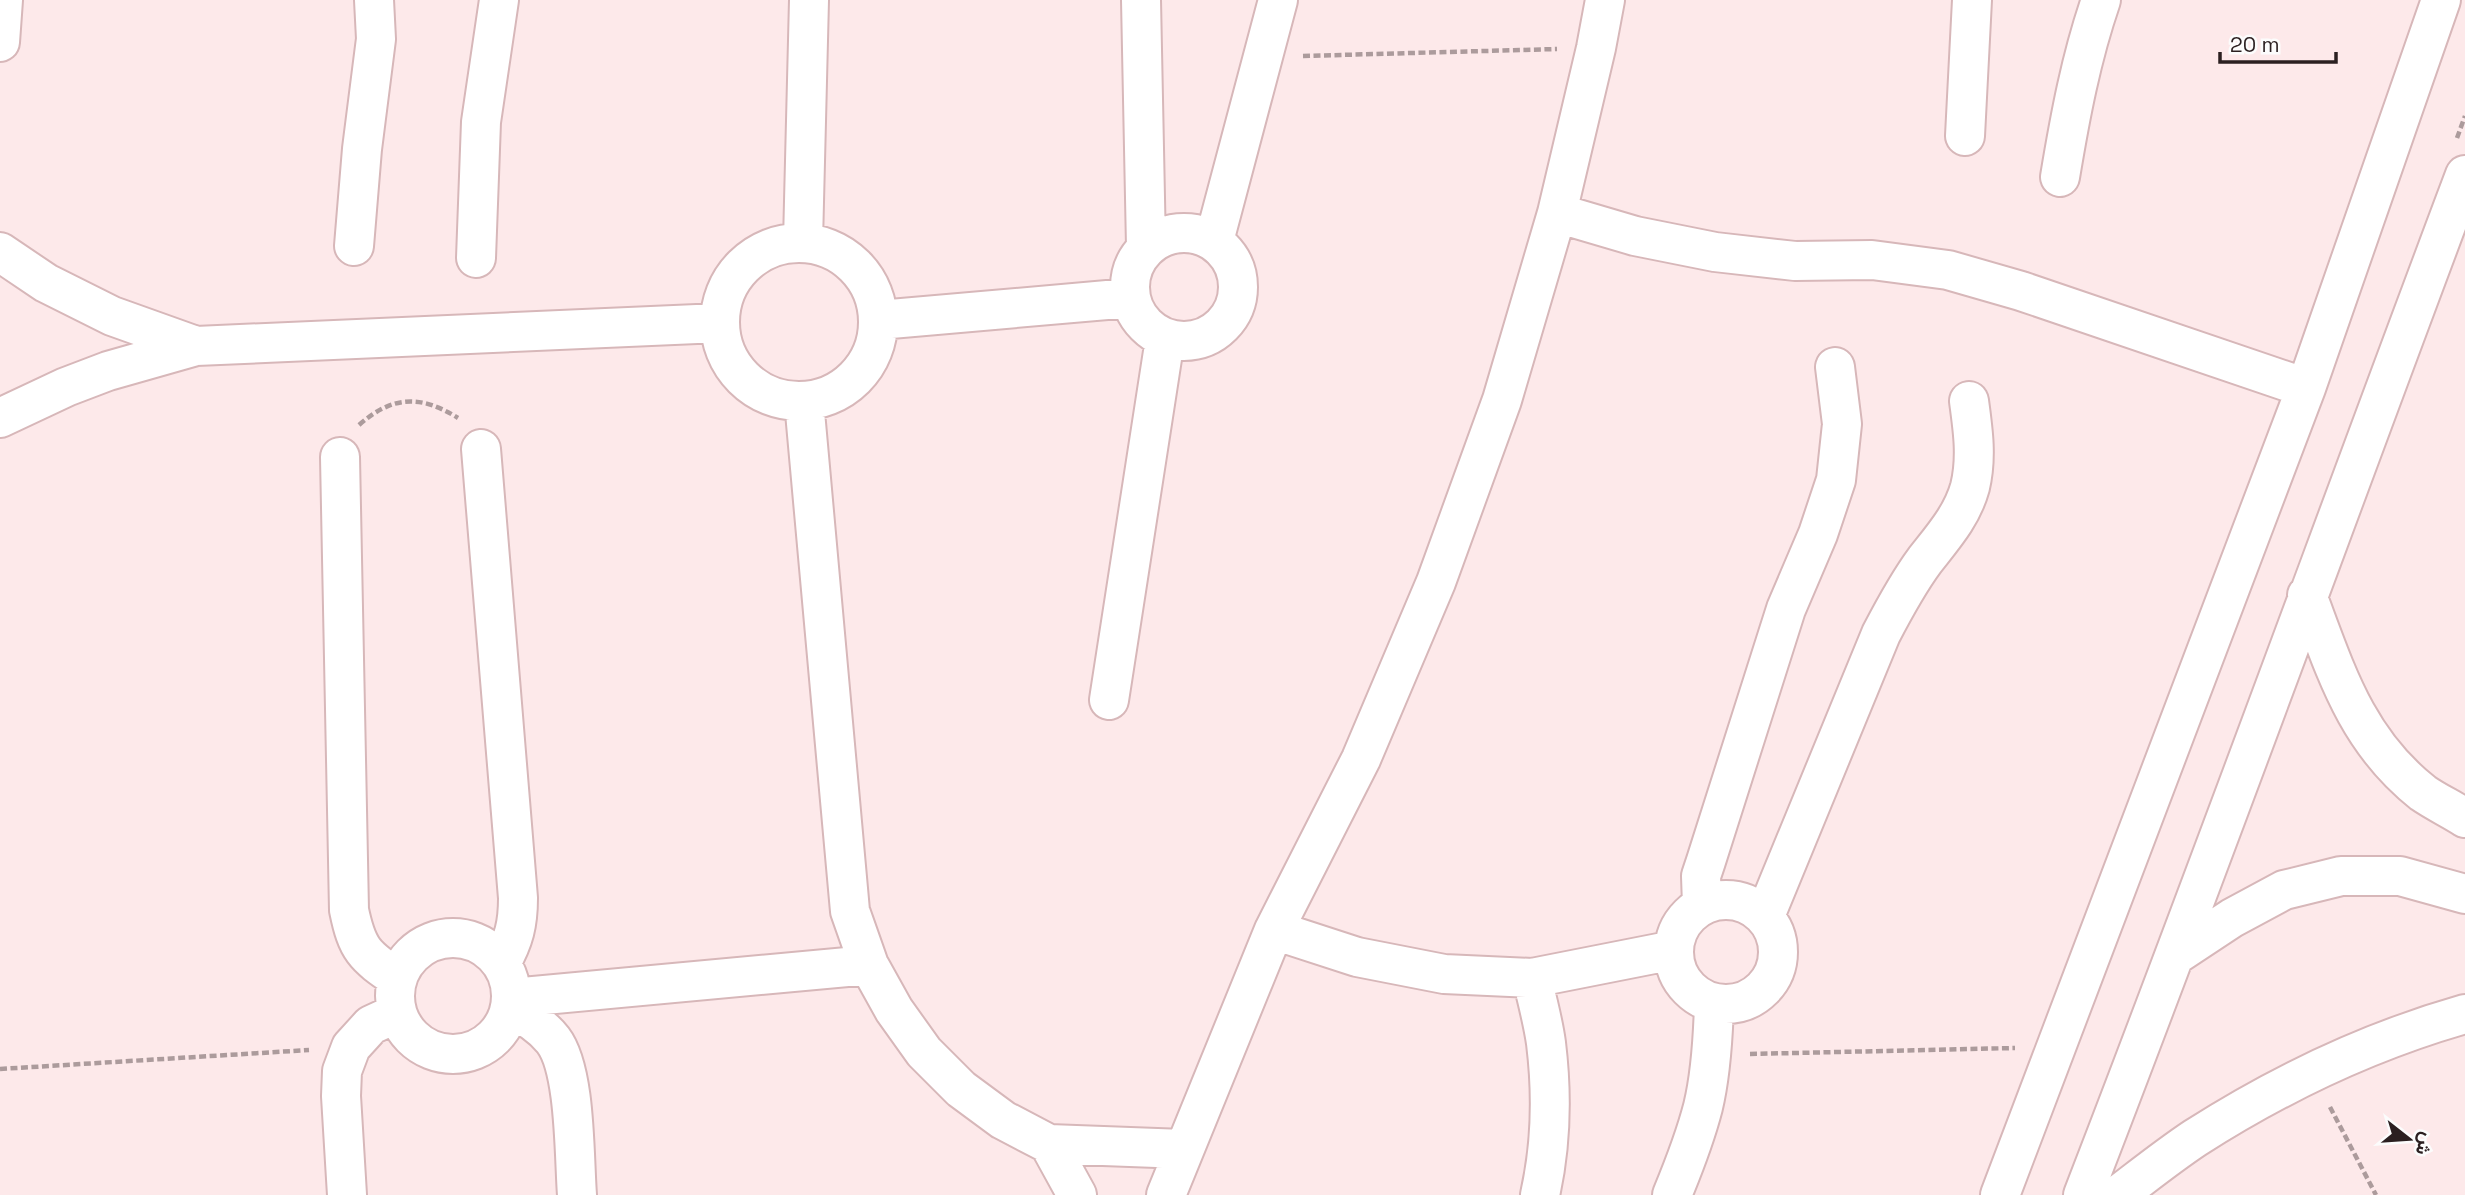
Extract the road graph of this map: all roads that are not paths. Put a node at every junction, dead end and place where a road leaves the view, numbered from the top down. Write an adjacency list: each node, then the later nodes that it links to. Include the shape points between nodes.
1 (3, 0): 11 (street)
2 (374, 0): 18 (street, via 376,39)
3 (499, 0): 21 (street, via 481,122)
4 (808, 0): 17 (street)
5 (1142, 0): 19 (street)
6 (1278, 0): 16 (street)
7 (1605, 0): 15 (street)
8 (1972, 0): 12 (street)
9 (2101, 0): 14 (street, via 2072,105)
10 (2441, 0): 28 (street)
11 (0, 42)
12 (1965, 136)
13 (2465, 175): 34 (street)
14 (2060, 177)
15 (1557, 213): 28 (street, via 1635,236 1715,252 1795,261 1872,260 1948,270); 40 (street, via 1502,400 1436,582 1361,759)
16 (1214, 241): 19 (street, via 1191,233 1167,235); 25 (street, via 1230,257 1238,278 1237,301 1227,321 1210,336 1188,342)
17 (803, 242): 23 (street, via 831,248 856,265 873,291); 24 (street, via 771,247 744,264 726,291)
18 (354, 246)
19 (1146, 247): 22 (street, via 1132,271)
20 (0, 252): 26 (street, via 46,283 112,316)
21 (475, 258)
22 (1130, 298): 23 (street); 25 (street, via 1143,323)
23 (879, 320): 29 (street, via 869,359 842,389)
24 (720, 323): 26 (street); 29 (street, via 724,348 746,380 779,399)
25 (1165, 339): 35 (street)
26 (196, 346): 31 (street, via 108,371)
27 (1835, 367): 38 (street, via 1842,424 1836,480 1786,609 1703,868)
28 (2306, 388): 57 (street)
29 (804, 401): 43 (street, via 850,911)
30 (1969, 401): 39 (street, via 1975,444 1969,488 1952,528 1901,596 1881,634)
31 (0, 418)
32 (481, 449): 45 (street, via 517,898)
33 (340, 457): 46 (street, via 349,910 355,937)
34 (2307, 595): 36 (street, via 2351,708 2383,755 2424,793); 42 (street)
35 (1109, 700)
36 (2465, 817)
37 (2465, 894): 42 (street, via 2400,876 2341,876 2284,890)
38 (1702, 905): 39 (street, via 1735,901); 41 (street, via 1682,923)
39 (1765, 916): 47 (street, via 1778,946 1772,978 1748,1000)
40 (1274, 930): 44 (street, via 1357,957 1444,974); 50 (street)
41 (1674, 950): 44 (street); 47 (street, via 1680,979 1701,999)
42 (2176, 955): 58 (street)
43 (869, 965): 45 (street); 49 (street, via 924,1052 961,1089 1003,1120)
44 (1532, 978): 55 (street, via 1546,1042 1550,1107)
45 (508, 990): 46 (street, via 486,947 467,938 445,937 424,944 408,958); 46 (street, via 503,1025 491,1040 455,1054 436,1052 405,1029); 52 (street, via 555,1042 567,1068)
46 (397, 995): 51 (street, via 352,1047 342,1071)
47 (1714, 1004): 56 (street, via 1712,1055 1703,1105)
48 (2465, 1014): 59 (street, via 2423,1026 2311,1072 2195,1138)
49 (1049, 1144): 50 (street); 53 (street)
50 (1184, 1149): 54 (street)
51 (347, 1195)
52 (578, 1195)
53 (1077, 1195)
54 (1166, 1195)
55 (1540, 1195)
56 (1672, 1195)
57 (2000, 1195)
58 (2083, 1195)
59 (2118, 1195)

